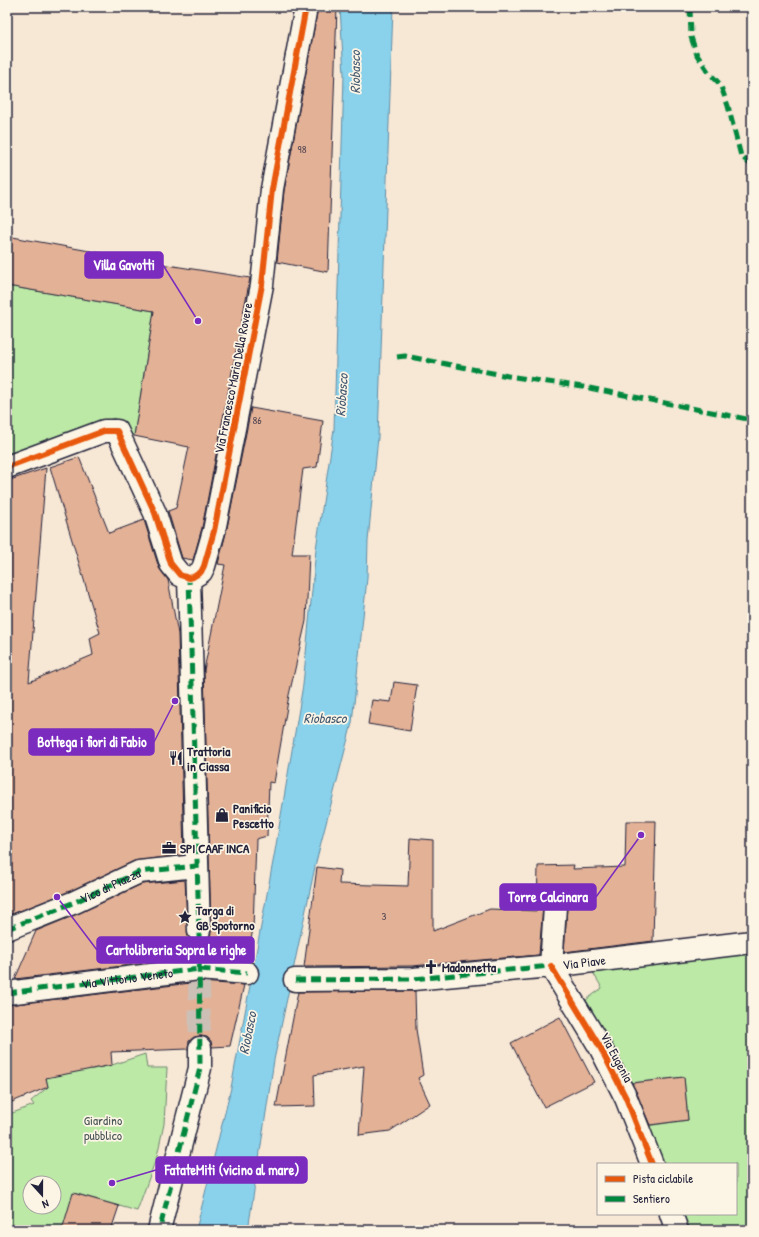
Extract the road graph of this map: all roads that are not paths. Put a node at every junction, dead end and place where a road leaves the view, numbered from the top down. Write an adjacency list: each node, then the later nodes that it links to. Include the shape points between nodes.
1 (306, 7): 3 (street, Via Francesco Maria Della Rovere, via 272,189 262,284 214,531 201,572)
2 (7, 467): 3 (street, via 104,431 117,431 155,513 171,564 180,575)
3 (189, 578): 4 (street)
4 (196, 866): 6 (street, Vico di Piazza, via 139,872 76,902); 7 (street)
5 (555, 907): 9 (street)
6 (7, 929)
7 (199, 931)
8 (752, 942): 9 (street, Via Piave)
9 (551, 966): 11 (street, Via Piave, via 413,979); 14 (street, Via Eugenia, via 600,1047 623,1091)
10 (247, 973): 12 (street, Via Vittorio Veneto, via 199,969)
11 (295, 980)
12 (7, 993)
13 (200, 1048): 16 (street, via 200,1068)
14 (652, 1163)
15 (671, 1215): 17 (street)
16 (160, 1227)
17 (677, 1230)

